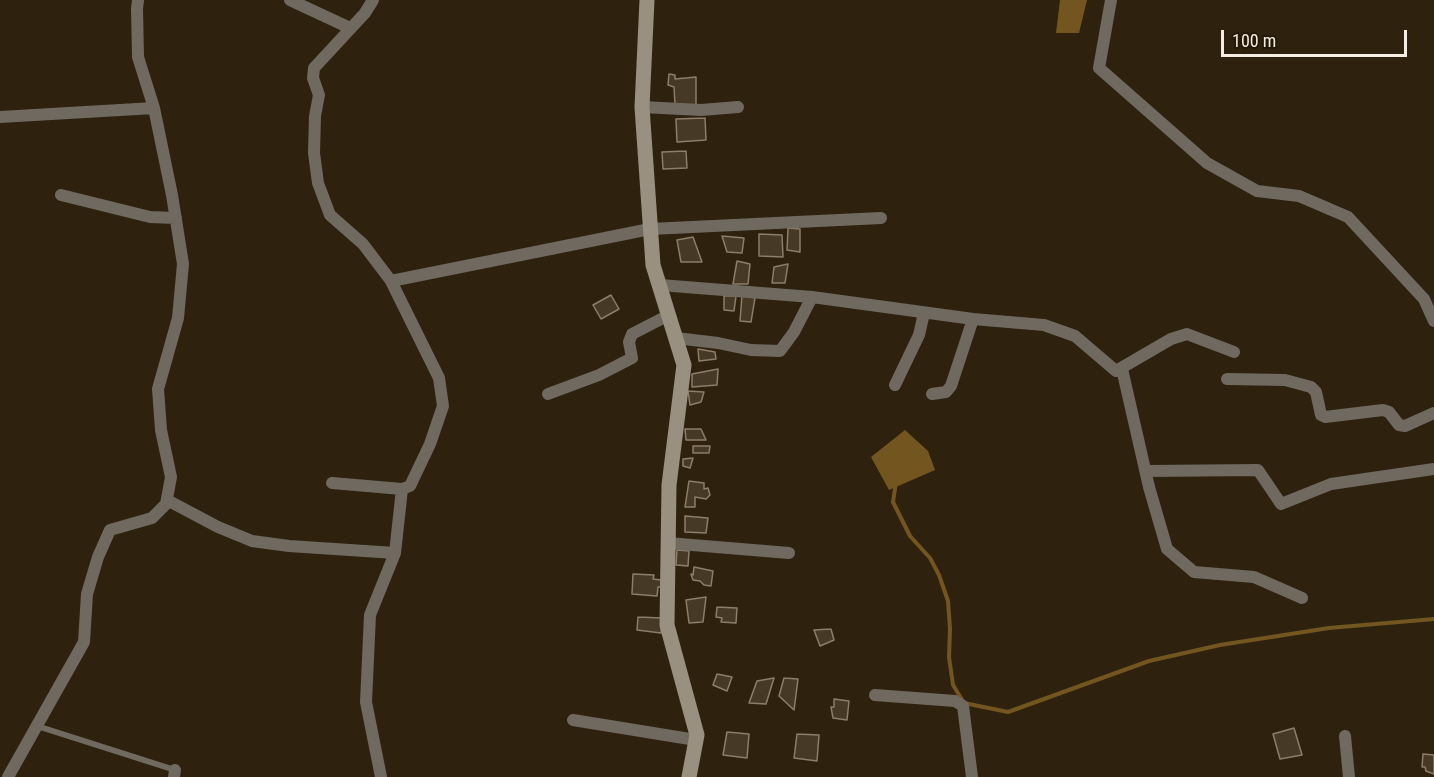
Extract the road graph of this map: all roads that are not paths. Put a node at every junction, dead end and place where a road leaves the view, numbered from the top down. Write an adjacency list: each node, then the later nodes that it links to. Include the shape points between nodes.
1 (138, 0): 9 (street, via 138,57)
2 (290, 0): 6 (street)
3 (373, 0): 6 (street)
4 (647, 0): 7 (street)
5 (1112, 0): 21 (street, via 1099,68 1207,164 1257,191 1299,196 1348,217 1424,298)
6 (350, 28): 15 (street, via 314,68 319,95 314,153 318,183 330,214 363,244)
7 (642, 107): 8 (street); 14 (street)
8 (738, 107)
9 (154, 108): 10 (street); 12 (street)
10 (0, 117)
11 (61, 195): 12 (street, via 150,216)
12 (176, 218): 34 (street, via 183,264 178,318 158,389 161,430 171,477)
13 (881, 218): 14 (street)
14 (650, 229): 15 (street); 16 (street, via 653,265)
15 (391, 281): 33 (street, via 439,378 443,406 411,486)
16 (660, 285): 17 (street); 19 (street)
17 (812, 297): 18 (street); 22 (street, via 780,351)
18 (924, 313): 20 (street); 26 (street, via 919,335)
19 (669, 315): 22 (street); 27 (street, via 632,334 632,358)
20 (973, 319): 24 (street, via 1044,325 1075,336 1116,371); 28 (street, via 951,386 946,392)
21 (1434, 321)
22 (676, 338): 35 (street, via 684,365 669,485)
23 (1234, 352): 24 (street, via 1187,334 1171,339)
24 (1122, 369): 31 (street)
25 (1227, 380): 29 (street, via 1285,380 1311,387 1325,417 1383,410 1405,426)
26 (895, 385)
27 (548, 394)
28 (932, 394)
29 (1434, 413)
30 (1434, 469): 31 (street, via 1331,484 1281,504 1258,470)
31 (1146, 471): 38 (street, via 1167,549 1194,572 1254,577)
32 (332, 483): 33 (street)
33 (402, 489): 36 (street)
34 (167, 500): 36 (street, via 252,540); 41 (street, via 152,518 110,530 87,594 84,642)
35 (668, 543): 37 (street); 43 (street, via 667,625)
36 (395, 553): 46 (street, via 370,615 366,702)
37 (789, 553)
38 (1302, 598)
39 (875, 695): 48 (street, via 955,701 963,706)
40 (573, 720): 43 (street)
41 (38, 726): 44 (lane); 45 (street)
42 (1345, 736): 49 (street)
43 (696, 740): 47 (street)
44 (175, 774)
45 (8, 777)
46 (381, 777)
47 (690, 777)
48 (972, 777)
49 (1349, 777)

